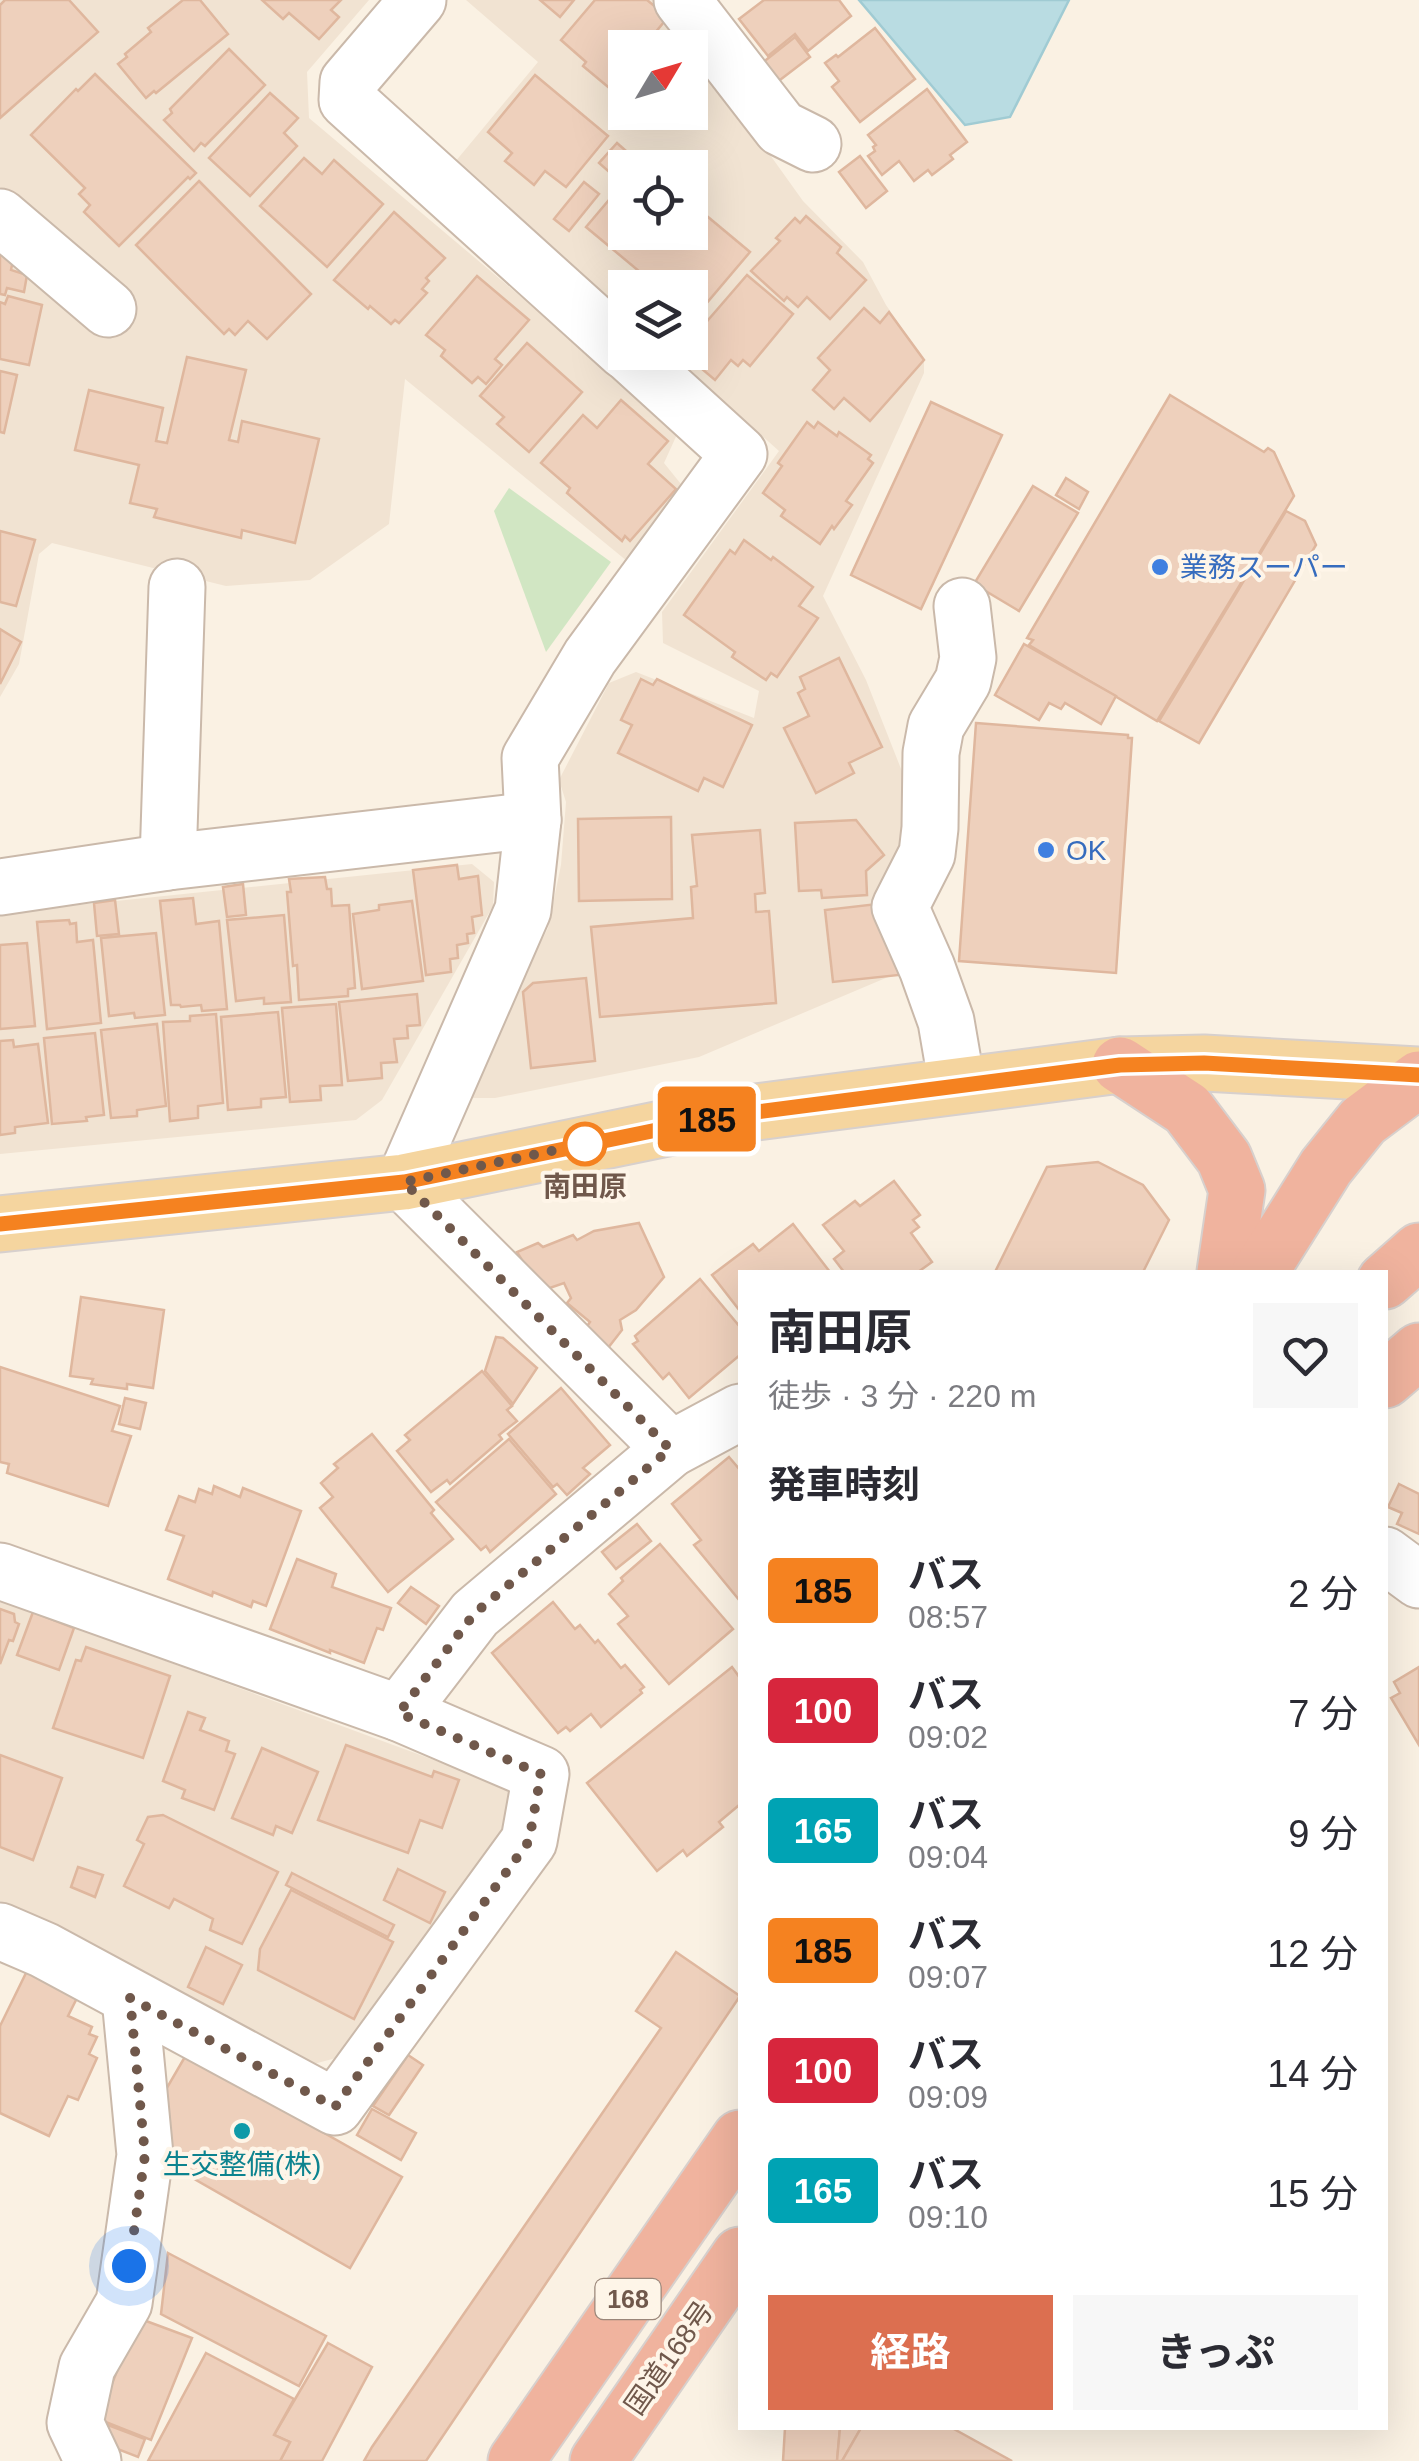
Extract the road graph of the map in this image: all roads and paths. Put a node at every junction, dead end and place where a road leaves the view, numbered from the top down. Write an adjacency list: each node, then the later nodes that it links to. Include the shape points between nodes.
1 (418, 0): 6 (street, via 348,82 348,100)
2 (682, 0): 3 (street, via 780,128)
3 (812, 144)
4 (0, 218): 5 (street)
5 (108, 309)
6 (608, 336)
7 (646, 370): 10 (street, via 739,454 590,657 530,758)
8 (178, 587): 11 (street)
9 (962, 606): 15 (street, via 968,658 936,726 927,854 900,908 946,1021)
10 (533, 820): 11 (street); 16 (street, via 524,910)
11 (168, 862): 12 (street)
12 (0, 888)
13 (1120, 1065): 14 (main road, via 1204,1063); 15 (main road); 19 (highway, via 1187,1109 1224,1158 1237,1190)
14 (1419, 1077): 20 (highway, via 1363,1121)
15 (957, 1085): 16 (main road, via 725,1116)
16 (404, 1182): 17 (main road); 25 (street)
17 (0, 1224)
18 (1419, 1251): 21 (highway)
19 (1224, 1270)
20 (1261, 1270)
21 (1388, 1277)
22 (1419, 1352): 23 (highway)
23 (1388, 1378)
24 (738, 1413): 25 (street)
25 (670, 1449): 29 (street, via 474,1614)
26 (1388, 1557): 28 (street)
27 (0, 1571): 29 (street)
28 (1419, 1580)
29 (399, 1713): 31 (street, via 541,1774 529,1841 335,2107)
30 (0, 1931): 31 (street)
31 (130, 1998): 34 (street, via 145,2155 124,2303 87,2368 75,2423)
32 (738, 2141): 35 (highway, 168)
33 (738, 2258): 36 (highway, 国道168号 / 168)
34 (94, 2461)
35 (516, 2461)
36 (598, 2461)

